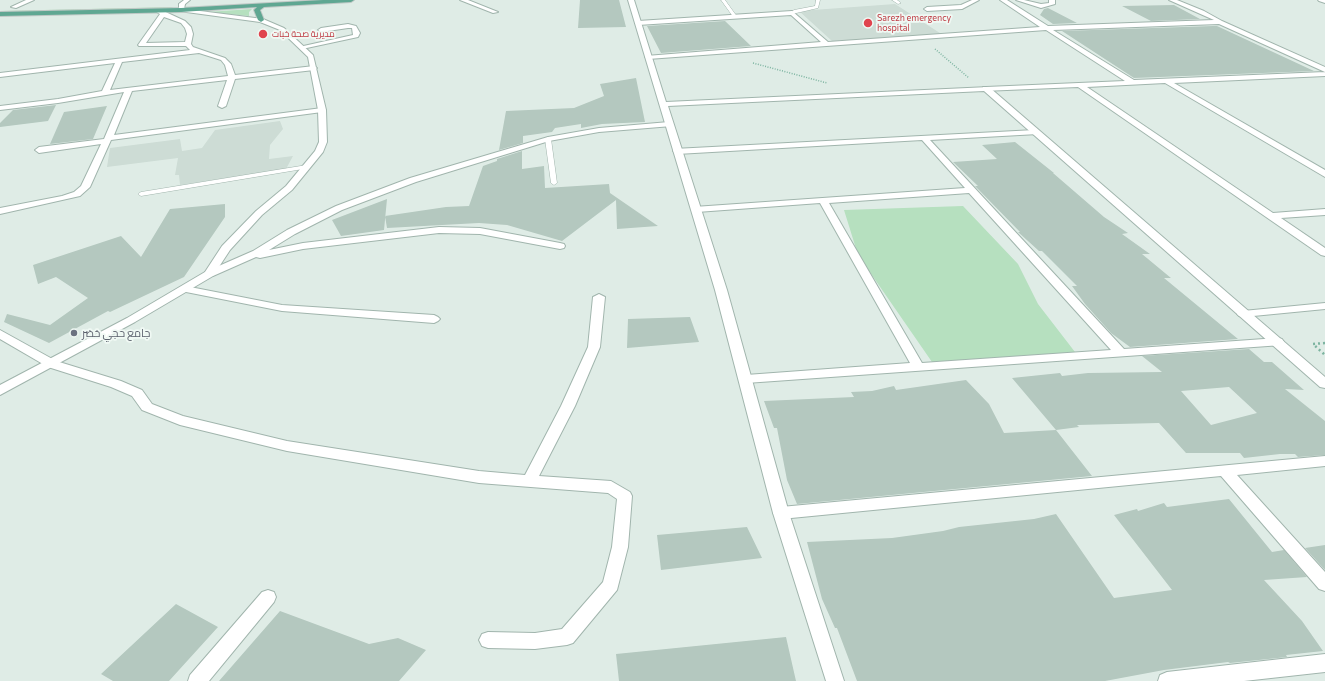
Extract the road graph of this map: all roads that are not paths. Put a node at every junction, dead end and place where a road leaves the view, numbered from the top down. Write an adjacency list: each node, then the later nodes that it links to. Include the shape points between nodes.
1 (31, 0): 19 (street)
2 (299, 0): 17 (main road)
3 (351, 0): 18 (main road)
4 (463, 0): 23 (street)
5 (631, 0): 29 (street)
6 (723, 0): 26 (lane)
7 (818, 0): 24 (lane, via 817,7)
8 (894, 0): 16 (lane)
9 (976, 0): 21 (street, via 962,7)
10 (1003, 0): 30 (street)
11 (1019, 0): 12 (street, via 1041,6 1052,4)
12 (1052, 0)
13 (1172, 0): 28 (street)
14 (1321, 0): 15 (street)
15 (1325, 1)
16 (899, 3)
17 (183, 5): 18 (main road); 19 (main road); 22 (main road); 27 (street)
18 (262, 6): 27 (main road, via 257,10)
19 (14, 7): 20 (main road)
20 (0, 8)
21 (927, 9)
22 (160, 12): 25 (main road); 32 (street, via 183,22 188,27); 32 (street, via 141,45)
23 (495, 12)
24 (792, 13): 26 (street); 33 (street)
25 (0, 14)
26 (736, 16): 29 (street)
27 (261, 20): 34 (street, via 282,29)
28 (1220, 22): 30 (street); 39 (street)
29 (638, 23): 36 (street)
30 (1045, 28): 33 (street); 44 (street)
31 (320, 30): 34 (street, via 348,26 354,27 358,33 349,38)
32 (188, 44): 35 (street)
33 (826, 44): 36 (street)
34 (302, 47): 38 (street, via 311,56)
35 (198, 51): 37 (street); 42 (street, via 223,59 228,64)
36 (648, 57): 49 (street)
37 (120, 60): 41 (street); 48 (street)
38 (314, 68): 42 (street); 52 (street)
39 (1325, 70)
40 (1325, 74): 43 (street)
41 (0, 75)
42 (232, 77): 46 (street); 50 (street)
43 (1166, 81): 44 (street); 62 (street)
44 (1134, 83): 45 (street)
45 (1080, 85): 47 (street); 70 (street)
46 (129, 89): 48 (street); 58 (street)
47 (986, 90): 49 (street); 55 (street)
48 (104, 93): 51 (street)
49 (663, 104): 54 (street)
50 (222, 106)
51 (4, 108): 53 (street)
52 (322, 110): 58 (street); 61 (street, via 324,142)
53 (0, 113)
54 (670, 124): 57 (street, via 600,130); 60 (street)
55 (1035, 132): 56 (street); 78 (street)
56 (924, 138): 60 (street); 64 (street)
57 (548, 139): 63 (lane); 73 (street, via 456,166 364,198 312,221)
58 (108, 140): 59 (street); 68 (street, via 85,187 77,194)
59 (39, 150)
60 (677, 151): 67 (street)
61 (307, 168): 65 (lane); 74 (street, via 226,248)
62 (1325, 174)
63 (554, 183)
64 (971, 190): 66 (street); 82 (street)
65 (141, 194)
66 (823, 200): 67 (street); 84 (street)
67 (697, 209): 85 (street)
68 (0, 211)
69 (1325, 212): 70 (street)
70 (1272, 216): 72 (street)
71 (560, 246): 73 (street, via 480,231 439,230 303,246)
72 (1325, 253)
73 (238, 261): 74 (street)
74 (209, 274): 75 (street)
75 (185, 289): 79 (street, via 282,308); 83 (street)
76 (599, 297): 90 (street, via 594,347 568,406)
77 (1325, 306): 78 (street)
78 (1243, 314): 81 (street)
79 (434, 319)
80 (0, 334): 83 (street)
81 (1278, 342): 82 (street); 86 (street)
82 (1121, 353): 84 (street)
83 (52, 364): 87 (street); 90 (street, via 116,384 137,393 147,407 188,422 287,446 479,477)
84 (918, 367): 85 (street)
85 (746, 379): 91 (street)
86 (1325, 384)
87 (0, 391)
88 (1325, 461): 89 (street)
89 (1224, 470): 91 (street); 92 (street)
90 (529, 481): 94 (street, via 611,486 625,496 620,547 611,585 567,637 535,641)
91 (781, 513): 97 (street)
92 (1325, 584)
93 (268, 597): 96 (street)
94 (488, 640)
95 (1325, 663): 98 (street)
96 (197, 681)
97 (835, 681)
98 (1167, 681)

